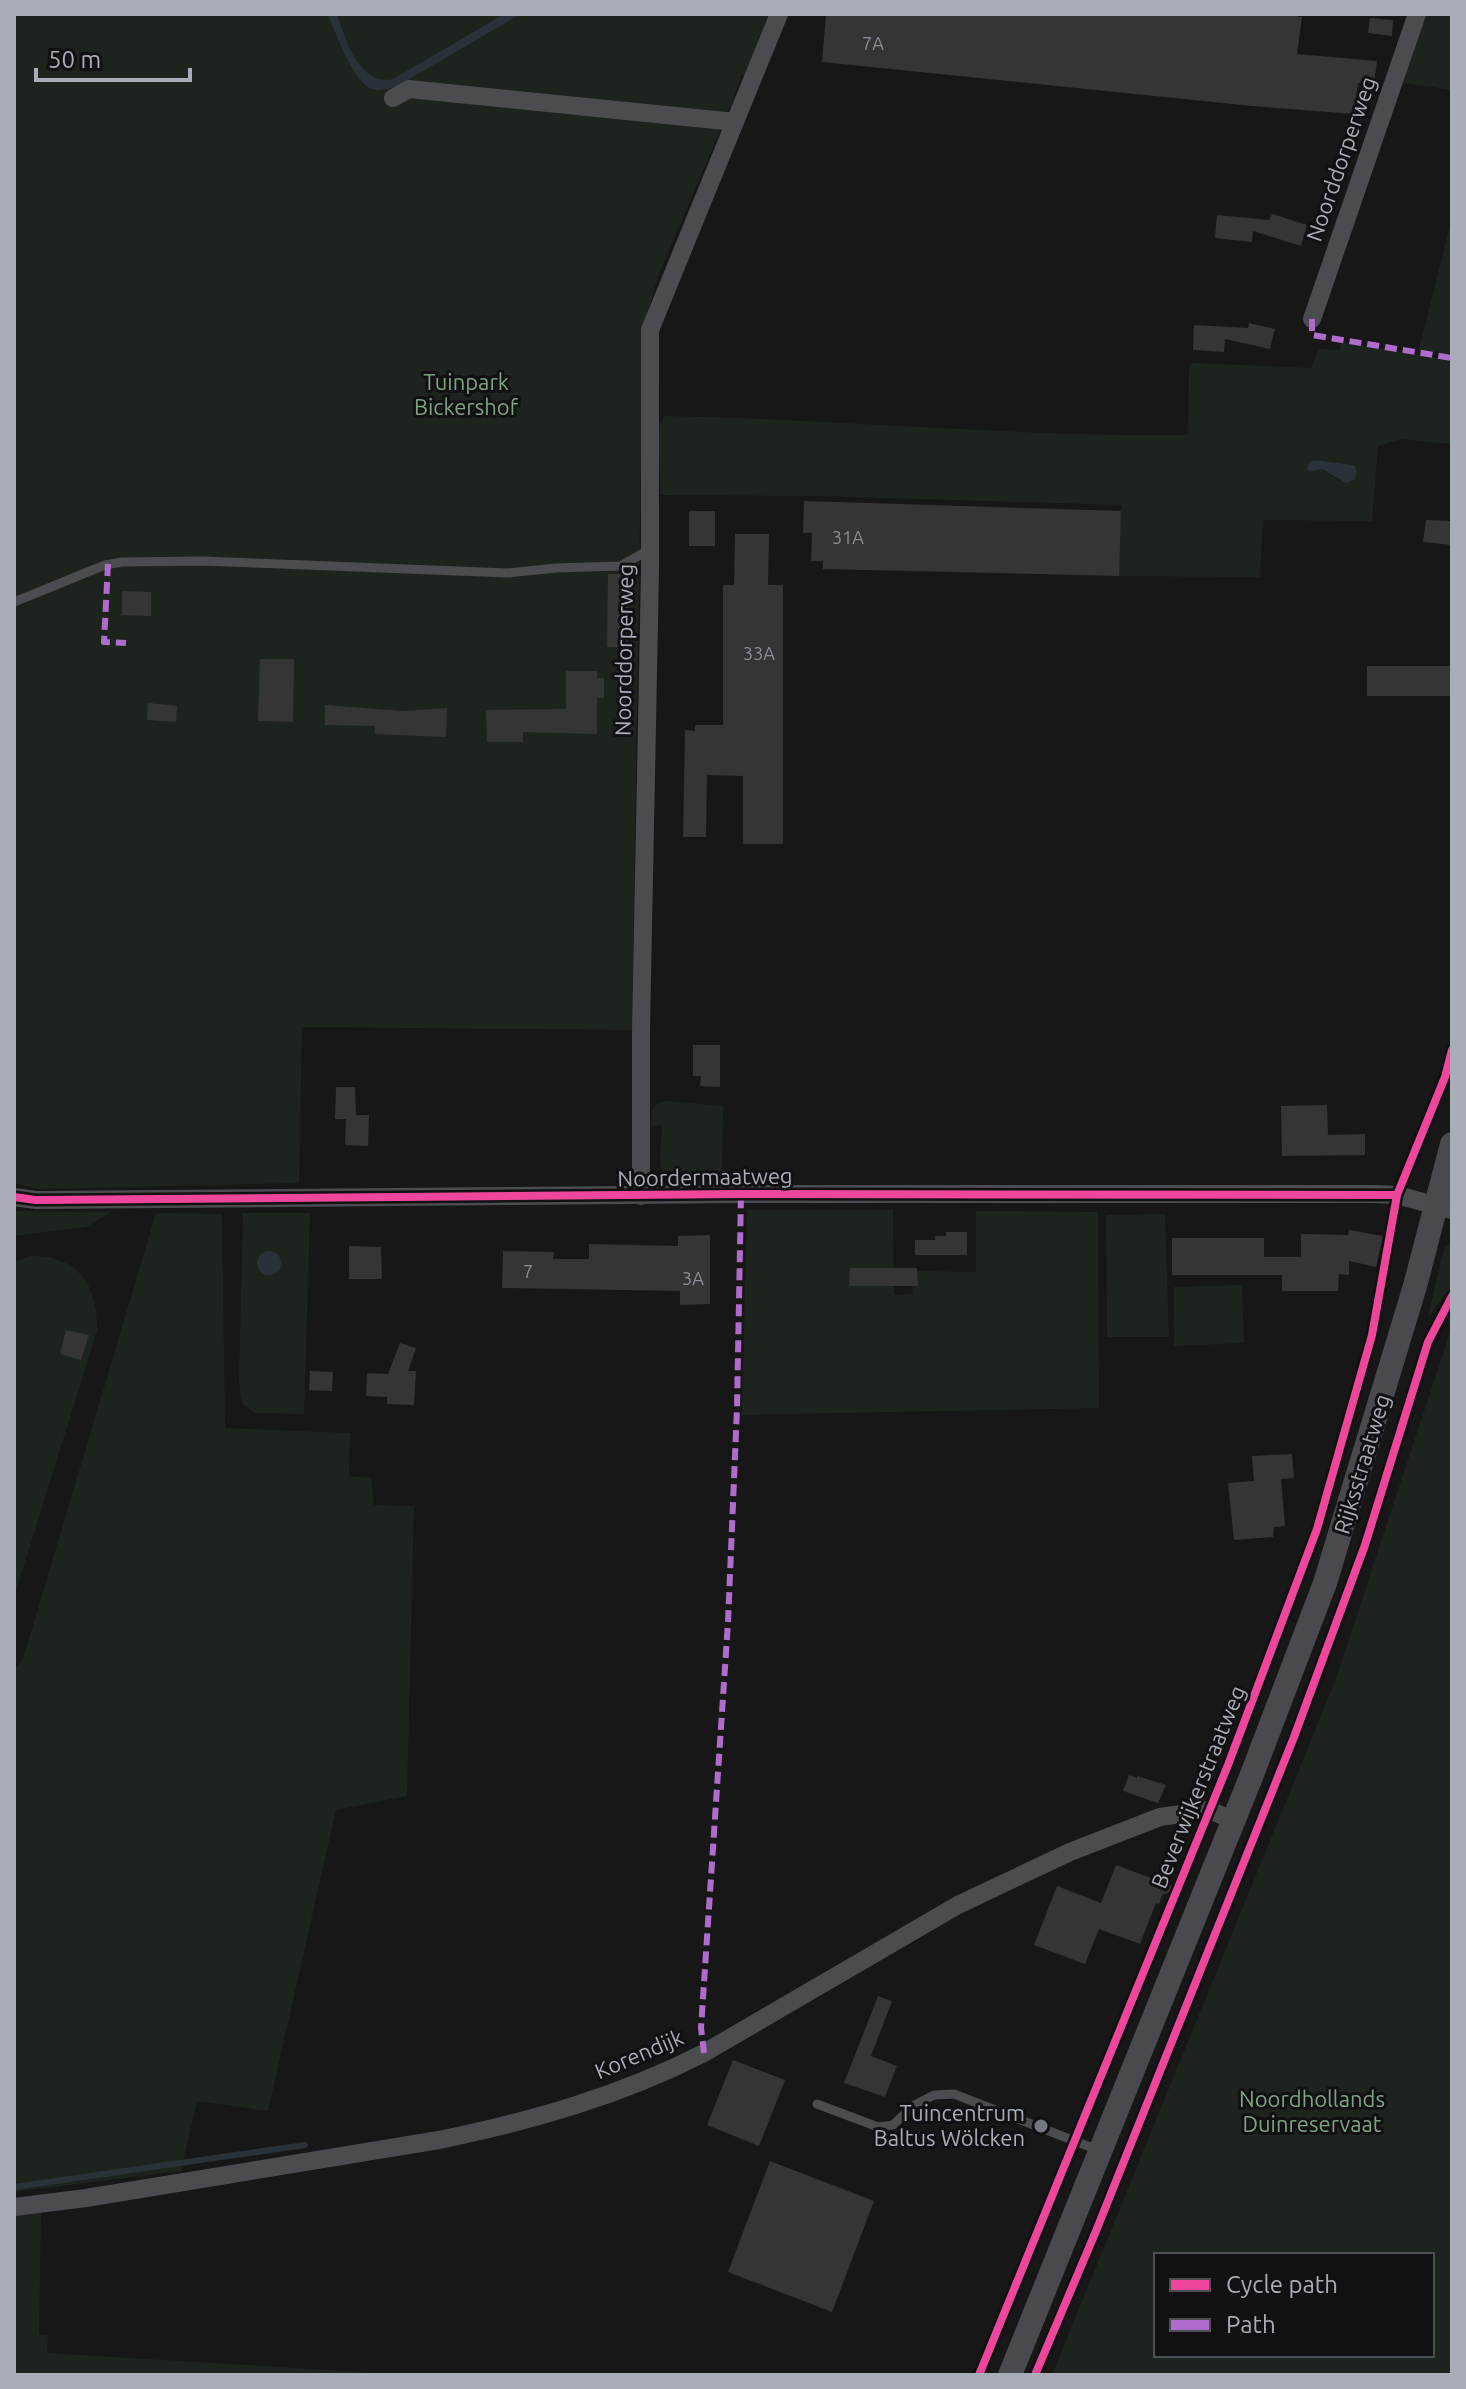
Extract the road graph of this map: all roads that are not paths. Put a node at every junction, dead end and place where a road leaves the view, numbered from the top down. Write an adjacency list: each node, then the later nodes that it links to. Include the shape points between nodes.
1 (779, 14): 4 (street, Noorddorperweg)
2 (1417, 14): 5 (street, Noorddorperweg)
3 (393, 98): 4 (street, via 409,89)
4 (735, 122): 6 (street, Noorddorperweg, via 650,330)
5 (1312, 319)
6 (650, 549): 7 (lane, via 621,566 508,573 122,562); 9 (street, Noorddorperweg)
7 (14, 602)
8 (1452, 1144): 11 (main road, Rijksstraatweg)
9 (641, 1196): 10 (street, Noordermaatweg); 11 (street, Noordermaatweg, via 1374,1194)
10 (14, 1197)
11 (1444, 1207): 12 (main road, Rijksstraatweg, via 1342,1534)
12 (1251, 1777): 13 (main road, Beverwijkerstraatweg)
13 (1233, 1820): 15 (main road, Beverwijkerstraatweg); 16 (street, Korendijk, via 1209,1810 1160,1817 1070,1852 958,1905 704,2053 611,2095 439,2140)
14 (817, 2104): 15 (lane, via 878,2127 893,2125 934,2095 954,2094)
15 (1101, 2151): 17 (main road, Beverwijkerstraatweg)
16 (14, 2207)
17 (1010, 2375)

